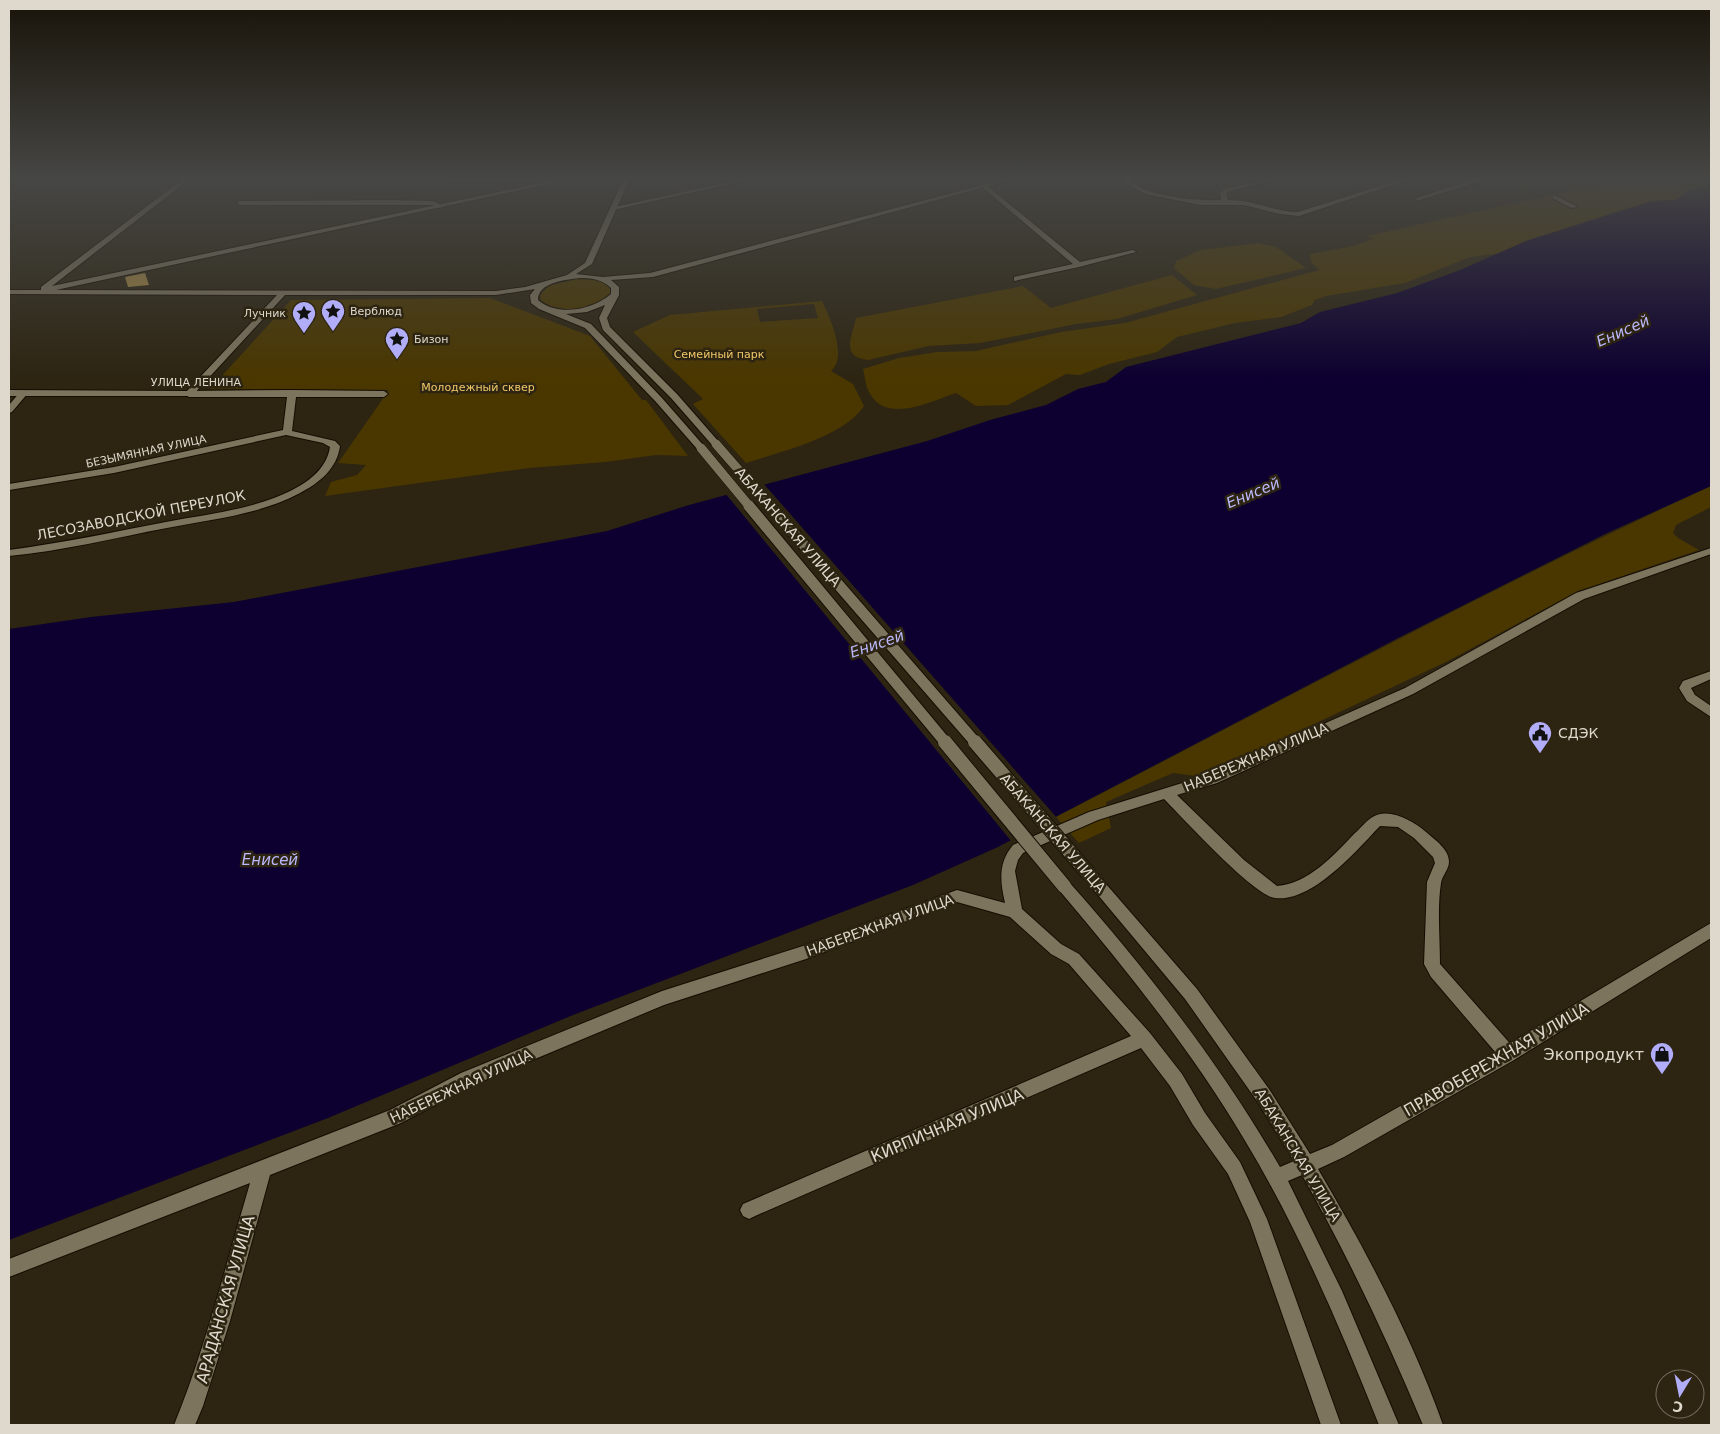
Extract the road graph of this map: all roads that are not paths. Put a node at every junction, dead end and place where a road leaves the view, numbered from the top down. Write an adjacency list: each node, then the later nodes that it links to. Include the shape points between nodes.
1 (101, 245): 14 (street)
2 (259, 245): 14 (street)
3 (597, 245): 7 (street)
4 (762, 245): 9 (street)
5 (1055, 245): 8 (street)
6 (1133, 252): 8 (street)
7 (588, 264): 10 (street); 12 (street)
8 (1079, 265): 11 (street)
9 (649, 275): 10 (street); 17 (street)
10 (602, 279): 12 (street, via 579,276); 17 (street, via 615,287)
11 (1017, 279)
12 (554, 281): 16 (street); 18 (street, via 538,289 534,295 536,303)
13 (9, 292): 14 (street)
14 (40, 292): 15 (street)
15 (283, 293): 16 (street); 22 (street)
16 (496, 293): 18 (street, АБАКАНСКАЯ УЛИЦА)
17 (614, 296): 18 (street, via 601,305 581,310); 36 (street, АБАКАНСКАЯ УЛИЦА, bridge, via 603,318 606,328 674,396 1196,1000 1270,1105)
18 (545, 308): 38 (street, АБАКАНСКАЯ УЛИЦА, bridge, via 588,326 701,448 1140,975 1227,1095)
19 (9, 393): 20 (street, УЛИЦА ЛЕНИНА)
20 (24, 393): 22 (street, УЛИЦА ЛЕНИНА); 24 (street)
21 (292, 393): 22 (street, УЛИЦА ЛЕНИНА); 23 (street, УЛИЦА ЛЕНИНА); 25 (street)
22 (189, 394)
23 (384, 394)
24 (9, 410)
25 (287, 432): 26 (street, БЕЗЫМЯННАЯ УЛИЦА, via 83,477); 28 (street, ЛЕСОЗАВОДСКОЙ ПЕРЕУЛОК, via 304,439 334,444 334,459 321,474 278,499 238,511)
26 (9, 487)
27 (1711, 551): 31 (street, НАБЕРЕЖНАЯ УЛИЦА, via 1580,596 1409,691 1212,779)
28 (9, 553)
29 (1711, 675): 30 (street, via 1687,684 1685,688 1691,698)
30 (1711, 712)
31 (1168, 794): 32 (street, НАБЕРЕЖНАЯ УЛИЦА, via 1094,816 1018,849 1012,855 1006,879); 35 (street, via 1256,879 1275,892 1302,886 1327,868 1376,821 1396,819 1418,834 1442,859 1434,882 1432,964)
32 (1016, 912): 34 (street, via 1056,949 1074,959); 37 (street, НАБЕРЕЖНАЯ УЛИЦА, via 957,896 806,952 662,998 467,1079 395,1117)
33 (1711, 930): 35 (street, ПРАВОБЕРЕЖНАЯ УЛИЦА)
34 (1144, 1039): 39 (street, КИРПИЧНАЯ УЛИЦА); 42 (street, via 1176,1080 1234,1168 1258,1219)
35 (1508, 1054): 36 (street, ПРАВОБЕРЕЖНАЯ УЛИЦА, via 1338,1151)
36 (1307, 1165): 38 (street, ПРАВОБЕРЕЖНАЯ УЛИЦА); 44 (street, АБАКАНСКАЯ УЛИЦА, via 1393,1331)
37 (262, 1171): 40 (street, НАБЕРЕЖНАЯ УЛИЦА); 41 (street, АРАДАНСКАЯ УЛИЦА, via 220,1321)
38 (1275, 1178): 43 (street, АБАКАНСКАЯ УЛИЦА, via 1336,1300)
39 (749, 1210)
40 (9, 1268)
41 (184, 1425)
42 (1331, 1425)
43 (1389, 1425)
44 (1433, 1425)

